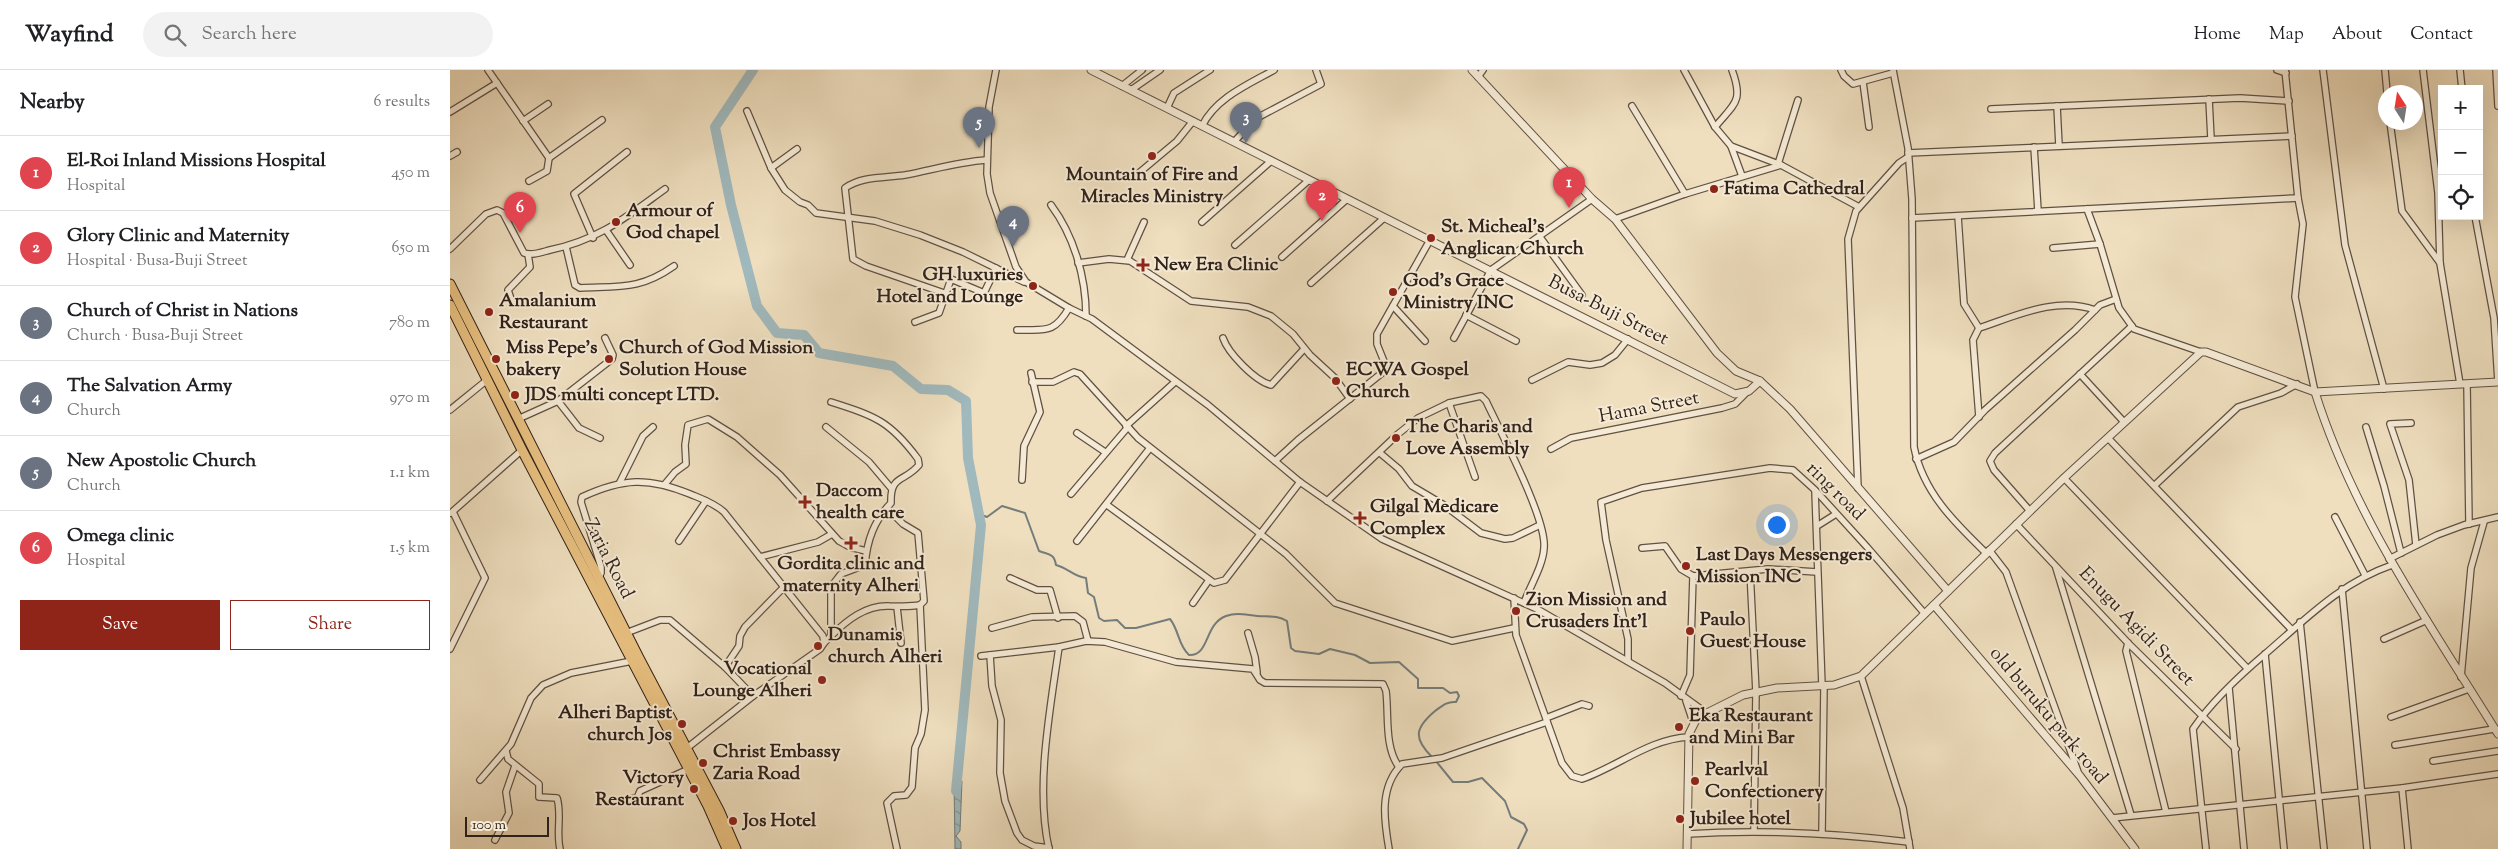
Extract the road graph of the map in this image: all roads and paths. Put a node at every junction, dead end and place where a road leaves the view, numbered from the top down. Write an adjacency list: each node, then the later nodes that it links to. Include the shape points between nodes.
1 (488, 70): 24 (street)
2 (996, 70): 59 (street, via 989,108)
3 (1091, 70): 27 (street, Busa-Buji Street)
4 (1142, 70): 27 (street)
5 (1160, 70): 28 (street)
6 (1210, 70): 36 (street, via 1174,94)
7 (1274, 70): 43 (street, via 1231,94 1209,114)
8 (1316, 70): 49 (street, via 1321,84 1255,119)
9 (1472, 70): 22 (street)
10 (1483, 70): 22 (street)
11 (1684, 70): 44 (street)
12 (1732, 70): 44 (street, via 1737,102)
13 (1841, 70): 23 (street, via 1850,82)
14 (2277, 70): 21 (street)
15 (2323, 70): 138 (street, via 2345,245)
16 (2385, 70): 25 (street)
17 (2423, 70): 96 (street, via 2438,193)
18 (2460, 70): 26 (street)
19 (2496, 70): 35 (street)
20 (1893, 72): 23 (street); 56 (street)
21 (2285, 72): 31 (street)
22 (1478, 76): 71 (street)
23 (1863, 82): 45 (street)
24 (497, 83): 39 (street); 41 (street)
25 (2386, 85)
26 (2462, 85)
27 (1122, 86): 28 (street, Busa-Buji Street)
28 (1131, 90): 36 (street, Busa-Buji Street)
29 (2209, 99): 31 (street); 34 (street); 48 (street)
30 (1798, 100): 61 (street)
31 (2289, 101): 47 (street)
32 (548, 104): 41 (street)
33 (1632, 106): 68 (street)
34 (2057, 106): 37 (street); 51 (street)
35 (2498, 106)
36 (1167, 108): 42 (street, Busa-Buji Street)
37 (1991, 109)
38 (747, 111): 62 (street)
39 (450, 112)
40 (602, 120): 58 (street)
41 (522, 121): 58 (street)
42 (1193, 121): 43 (street, Busa-Buji Street); 63 (street, via 1177,141)
43 (1202, 126): 49 (street, Busa-Buji Street)
44 (1715, 127): 50 (street)
45 (1869, 127)
46 (2391, 130): 96 (street, via 2402,211)
47 (2292, 136): 48 (street); 69 (street)
48 (2211, 139): 51 (street)
49 (1234, 142): 60 (street, Busa-Buji Street)
50 (1731, 146): 61 (street); 64 (street)
51 (2058, 146): 52 (street)
52 (2034, 147): 56 (street); 75 (street)
53 (797, 149): 62 (street)
54 (457, 152): 57 (street)
55 (627, 152): 86 (street, via 574,194)
56 (1908, 155): 73 (street); 79 (street)
57 (450, 156)
58 (549, 158): 66 (street, via 547,170)
59 (986, 160): 77 (street, via 852,183 845,188 844,194); 102 (street, via 990,193 1018,273)
60 (1271, 160): 65 (street, Busa-Buji Street); 83 (street)
61 (1780, 164): 64 (street); 73 (street)
62 (771, 168): 77 (street, via 785,190 816,214)
63 (1140, 172)
64 (1742, 176): 68 (street)
65 (1309, 180): 70 (street, Busa-Buji Street); 89 (street)
66 (529, 181)
67 (665, 189): 84 (street)
68 (1685, 194): 80 (street)
69 (2298, 198): 74 (street); 140 (street, via 2303,224 2295,297)
70 (1348, 199): 78 (street, Busa-Buji Street); 94 (street)
71 (1592, 199): 80 (street); 85 (street)
72 (1051, 206): 98 (street, via 1066,226)
73 (1858, 207): 174 (street, via 1848,239)
74 (2086, 209): 75 (street); 88 (street)
75 (2038, 212): 76 (street)
76 (1958, 216): 79 (street); 118 (street, via 1964,304)
77 (848, 218): 100 (street, via 876,221 920,235); 105 (street, via 853,259)
78 (1384, 218): 87 (street, Busa-Buji Street); 103 (street)
79 (1912, 218): 164 (street)
80 (1615, 219): 134 (street, via 1717,353 1736,371)
81 (2477, 220): 113 (street)
82 (1144, 222): 95 (street)
83 (1202, 222)
84 (606, 230): 86 (street); 97 (street)
85 (1540, 237): 101 (street); 106 (street)
86 (593, 238): 90 (street)
87 (1430, 240): 101 (street, Busa-Buji Street); 110 (street)
88 (2100, 244): 91 (street); 107 (street)
89 (1235, 245)
90 (566, 247): 93 (street); 99 (street, via 575,285 580,288 635,286)
91 (2053, 248)
92 (450, 249): 93 (street, via 486,214 497,210 503,213 521,250)
93 (528, 254): 108 (street, via 530,266 508,290)
94 (1282, 257)
95 (1127, 260): 98 (street); 126 (street, via 1190,302 1248,308 1271,316 1293,334)
96 (2440, 263): 137 (street)
97 (630, 264)
98 (1078, 264): 115 (street, via 1085,291)
99 (674, 266)
100 (996, 268): 102 (street); 105 (street, via 984,293 951,279)
101 (1491, 270): 114 (street); 123 (street, Busa-Buji Street)
102 (1026, 282): 111 (street)
103 (1311, 283)
104 (450, 284): 145 (highway, Zaria Road)
105 (944, 293): 116 (street, via 938,313)
106 (1582, 295)
107 (2116, 299): 112 (street); 117 (street)
108 (512, 302)
109 (450, 305): 130 (highway)
110 (1392, 306): 124 (street); 141 (street, via 1377,334 1377,344 1387,369)
111 (1069, 308): 115 (street); 119 (street, via 1060,322 1050,329)
112 (2095, 310): 118 (street, via 2076,304 2046,306); 148 (street)
113 (2495, 311): 135 (street)
114 (1466, 315): 122 (street); 125 (street)
115 (1086, 316): 133 (street)
116 (915, 322)
117 (2132, 326): 127 (street); 129 (street)
118 (1979, 328): 148 (street, via 1973,340)
119 (1017, 330)
120 (605, 338): 142 (street, via 612,360)
121 (1223, 338): 126 (street, via 1230,351 1271,385)
122 (1454, 338)
123 (1628, 339): 131 (street, via 1615,355 1602,363 1568,362); 139 (street, Busa-Buji Street, via 1735,394)
124 (1424, 341)
125 (1516, 341)
126 (1304, 349): 141 (street, via 1335,378)
127 (2200, 352): 136 (street); 150 (street)
128 (1031, 373): 132 (street)
129 (2080, 374): 150 (street); 181 (street, via 1990,461)
130 (487, 380): 146 (street); 147 (highway)
131 (1532, 380)
132 (1032, 382): 152 (street, via 1053,382 1077,372); 168 (street, via 1040,412 1024,446)
133 (1175, 382): 152 (street); 165 (street)
134 (1760, 382): 139 (street); 174 (street, via 1790,409)
135 (2498, 382): 137 (street)
136 (2297, 384): 140 (street); 172 (street, via 2281,393 2238,407)
137 (2463, 384): 138 (street); 188 (street)
138 (2384, 389): 140 (street)
139 (1749, 391): 160 (street, Hama Street, via 1735,404 1722,408 1571,438)
140 (2315, 392): 201 (street, via 2344,470)
141 (1350, 399): 165 (street)
142 (558, 401): 149 (street); 157 (street, via 579,428)
143 (831, 402): 173 (street, via 878,418 903,439 918,459 917,468 897,480)
144 (1449, 403): 163 (street, via 1418,418); 166 (street); 189 (street, via 1477,396 1486,401)
145 (512, 407): 147 (highway); 149 (highway, Zaria Road)
146 (450, 410)
147 (503, 412): 161 (highway)
148 (1979, 417): 164 (street, via 1954,442)
149 (518, 419): 208 (highway, Zaria Road)
150 (2124, 422): 158 (street)
151 (2412, 423): 195 (street, via 2390,424 2409,480)
152 (1127, 426): 159 (street); 162 (street)
153 (653, 427): 169 (street, via 643,436)
154 (826, 427): 173 (street, via 869,462)
155 (2366, 427): 199 (street)
156 (1077, 433): 162 (street)
157 (600, 438)
158 (2108, 438): 167 (street); 172 (street)
159 (1150, 448): 179 (street); 191 (street)
160 (1552, 448)
161 (522, 450): 182 (street); 208 (highway)
162 (1105, 452): 176 (street)
163 (1380, 453): 178 (street); 189 (street, via 1399,469 1412,486 1481,533 1513,538)
164 (1916, 459): 198 (street, via 1932,493 1950,518)
165 (1275, 461): 170 (street)
166 (1475, 477)
167 (2064, 478): 181 (street); 242 (street)
168 (1022, 480)
169 (620, 482): 171 (street); 208 (street, via 581,500 601,568)
170 (1300, 482): 178 (street); 191 (street)
171 (665, 484): 177 (street); 192 (street, via 686,464 688,426 712,420 737,437 780,475)
172 (2155, 485): 225 (street)
173 (891, 488): 180 (street, via 891,503)
174 (1858, 488): 212 (street)
175 (1815, 490): 183 (street, ring road); 190 (street); 239 (street, ring road, via 1793,470 1770,468 1642,488 1601,502 1628,639)
176 (1071, 494)
177 (706, 501): 193 (street); 200 (street, via 724,512)
178 (1327, 501): 213 (street, via 1382,539)
179 (1106, 505): 194 (street); 209 (street)
180 (887, 508): 197 (street, via 877,519); 216 (street, via 918,533 924,601)
181 (2030, 511): 187 (street)
182 (451, 513): 235 (street, via 485,578)
183 (1836, 514): 190 (street); 219 (street, ring road)
184 (2336, 517): 205 (street)
185 (2498, 517): 186 (street)
186 (2484, 522): 188 (street); 245 (street, via 2471,568)
187 (2016, 524): 198 (street); 202 (street, Enugu Agidi Street)
188 (2469, 524): 195 (street)
189 (1540, 525): 214 (street, via 1544,550)
190 (1817, 526): 204 (street)
191 (1259, 533): 209 (street, via 1224,580 1214,583); 224 (street, via 1341,606 1452,641)
192 (832, 534): 197 (street, via 850,547); 200 (street, via 818,542)
193 (679, 541)
194 (1078, 541)
195 (2416, 545): 199 (street)
196 (1642, 548): 206 (street, via 1665,546 1681,568)
197 (866, 551): 228 (street, via 865,564 841,574 831,587)
198 (1987, 552): 212 (street); 270 (street, via 2006,572)
199 (2401, 553): 201 (street)
200 (760, 557): 210 (street)
201 (2391, 562): 205 (street); 221 (street)
202 (2056, 566): 233 (street, Enugu Agidi Street); 280 (street)
203 (1750, 571): 204 (street); 206 (street); 249 (street)
204 (1817, 572): 246 (street)
205 (2365, 575): 211 (street)
206 (1693, 576): 251 (street, via 1690,675)
207 (1010, 578): 220 (street, via 1037,590 1050,590)
208 (594, 579): 226 (highway, Zaria Road); 240 (highway)
209 (1209, 580): 215 (street)
210 (783, 588): 231 (street, via 823,636); 241 (street, via 745,627 739,646)
211 (2342, 589): 222 (street); 273 (street)
212 (1948, 591): 217 (street)
213 (1514, 598): 214 (street); 224 (street)
214 (1524, 602): 239 (street)
215 (1193, 603)
216 (920, 605): 218 (street); 292 (street, via 925,710 915,748 912,787 906,795 894,796 887,803)
217 (1934, 605): 219 (street); 270 (street, old buruku park road)
218 (897, 607): 228 (street, via 884,606 858,614); 232 (street)
219 (1925, 614): 244 (street)
220 (1058, 618): 223 (street, via 1032,617); 230 (street, via 1081,618)
221 (2427, 620): 229 (street); 245 (street)
222 (2300, 622): 225 (street); 274 (street)
223 (992, 628)
224 (1514, 628): 256 (street)
225 (2291, 629): 236 (street)
226 (626, 633): 241 (street, via 660,620 670,620); 261 (highway, Zaria Road)
227 (1248, 633): 243 (street)
228 (832, 636): 231 (street)
229 (2384, 639)
230 (1088, 641): 234 (street); 243 (street, via 1120,645 1176,662 1253,669)
231 (824, 643): 250 (street)
232 (902, 643)
233 (2128, 643): 254 (street, Enugu Agidi Street); 279 (street, via 2126,650)
234 (1059, 647): 238 (street); 288 (street, via 1045,749 1043,815)
235 (450, 649)
236 (2265, 654): 242 (street); 275 (street)
237 (981, 656): 238 (street)
238 (990, 656): 288 (street, via 992,686 1001,720 1000,772 1005,801 1022,840)
239 (1628, 661): 251 (street)
240 (632, 662): 263 (street, via 571,673 543,685 530,698); 268 (highway)
241 (725, 666): 250 (street)
242 (2247, 668): 247 (street)
243 (1257, 674): 267 (street, via 1265,682 1383,684 1390,745)
244 (1861, 676): 246 (street, via 1845,683); 287 (street, via 1904,808)
245 (2461, 677): 248 (street)
246 (1823, 686): 249 (street); 284 (street)
247 (2229, 688): 254 (street); 262 (street)
248 (2469, 689): 255 (street); 258 (street)
249 (1756, 692): 253 (street); 283 (street)
250 (753, 696): 261 (street)
251 (1683, 697): 253 (street); 257 (street)
252 (1589, 706): 256 (street, via 1582,704)
253 (1705, 712): 257 (street)
254 (2202, 716): 262 (street, Enugu Agidi Street); 278 (street, via 2193,729)
255 (2391, 717)
256 (1546, 720): 259 (street, via 1562,763 1572,776 1579,779 1653,745); 267 (street, via 1442,758 1406,762)
257 (1693, 722): 259 (street)
258 (2496, 732): 260 (street)
259 (1689, 737): 285 (street)
260 (2395, 745)
261 (687, 748): 282 (highway, Zaria Road)
262 (2236, 749): 277 (street)
263 (506, 751): 266 (street); 271 (street)
264 (2498, 751): 265 (street)
265 (2432, 761)
266 (515, 766): 286 (street, via 506,792 509,813); 289 (street, via 539,784 539,797 557,798)
267 (1399, 767): 293 (street, via 1386,791)
268 (689, 769): 276 (street, via 640,791 637,798); 282 (highway)
269 (2498, 774): 272 (street)
270 (2080, 776): 281 (street, old buruku park road)
271 (480, 780)
272 (2402, 788): 273 (street); 302 (street)
273 (2362, 792): 274 (street); 301 (street)
274 (2320, 797): 275 (street); 300 (street)
275 (2280, 801): 277 (street); 299 (street)
276 (612, 802)
277 (2240, 805): 278 (street); 298 (street)
278 (2203, 808): 279 (street); 297 (street)
279 (2166, 812): 280 (street)
280 (2131, 815): 281 (street)
281 (2112, 818): 296 (street, old buruku park road)
282 (724, 831): 290 (highway); 291 (highway, Zaria Road)
283 (1754, 831): 284 (street); 285 (street)
284 (1822, 833): 287 (street)
285 (1687, 834): 294 (street)
286 (495, 840)
287 (1909, 842): 295 (street)
288 (1049, 848)
289 (560, 849)
290 (727, 849)
291 (736, 849)
292 (897, 849)
293 (1389, 849)
294 (1687, 849)
295 (1910, 849)
296 (2135, 849)
297 (2206, 849)
298 (2244, 849)
299 (2284, 849)
300 (2324, 849)
301 (2367, 849)
302 (2408, 849)

